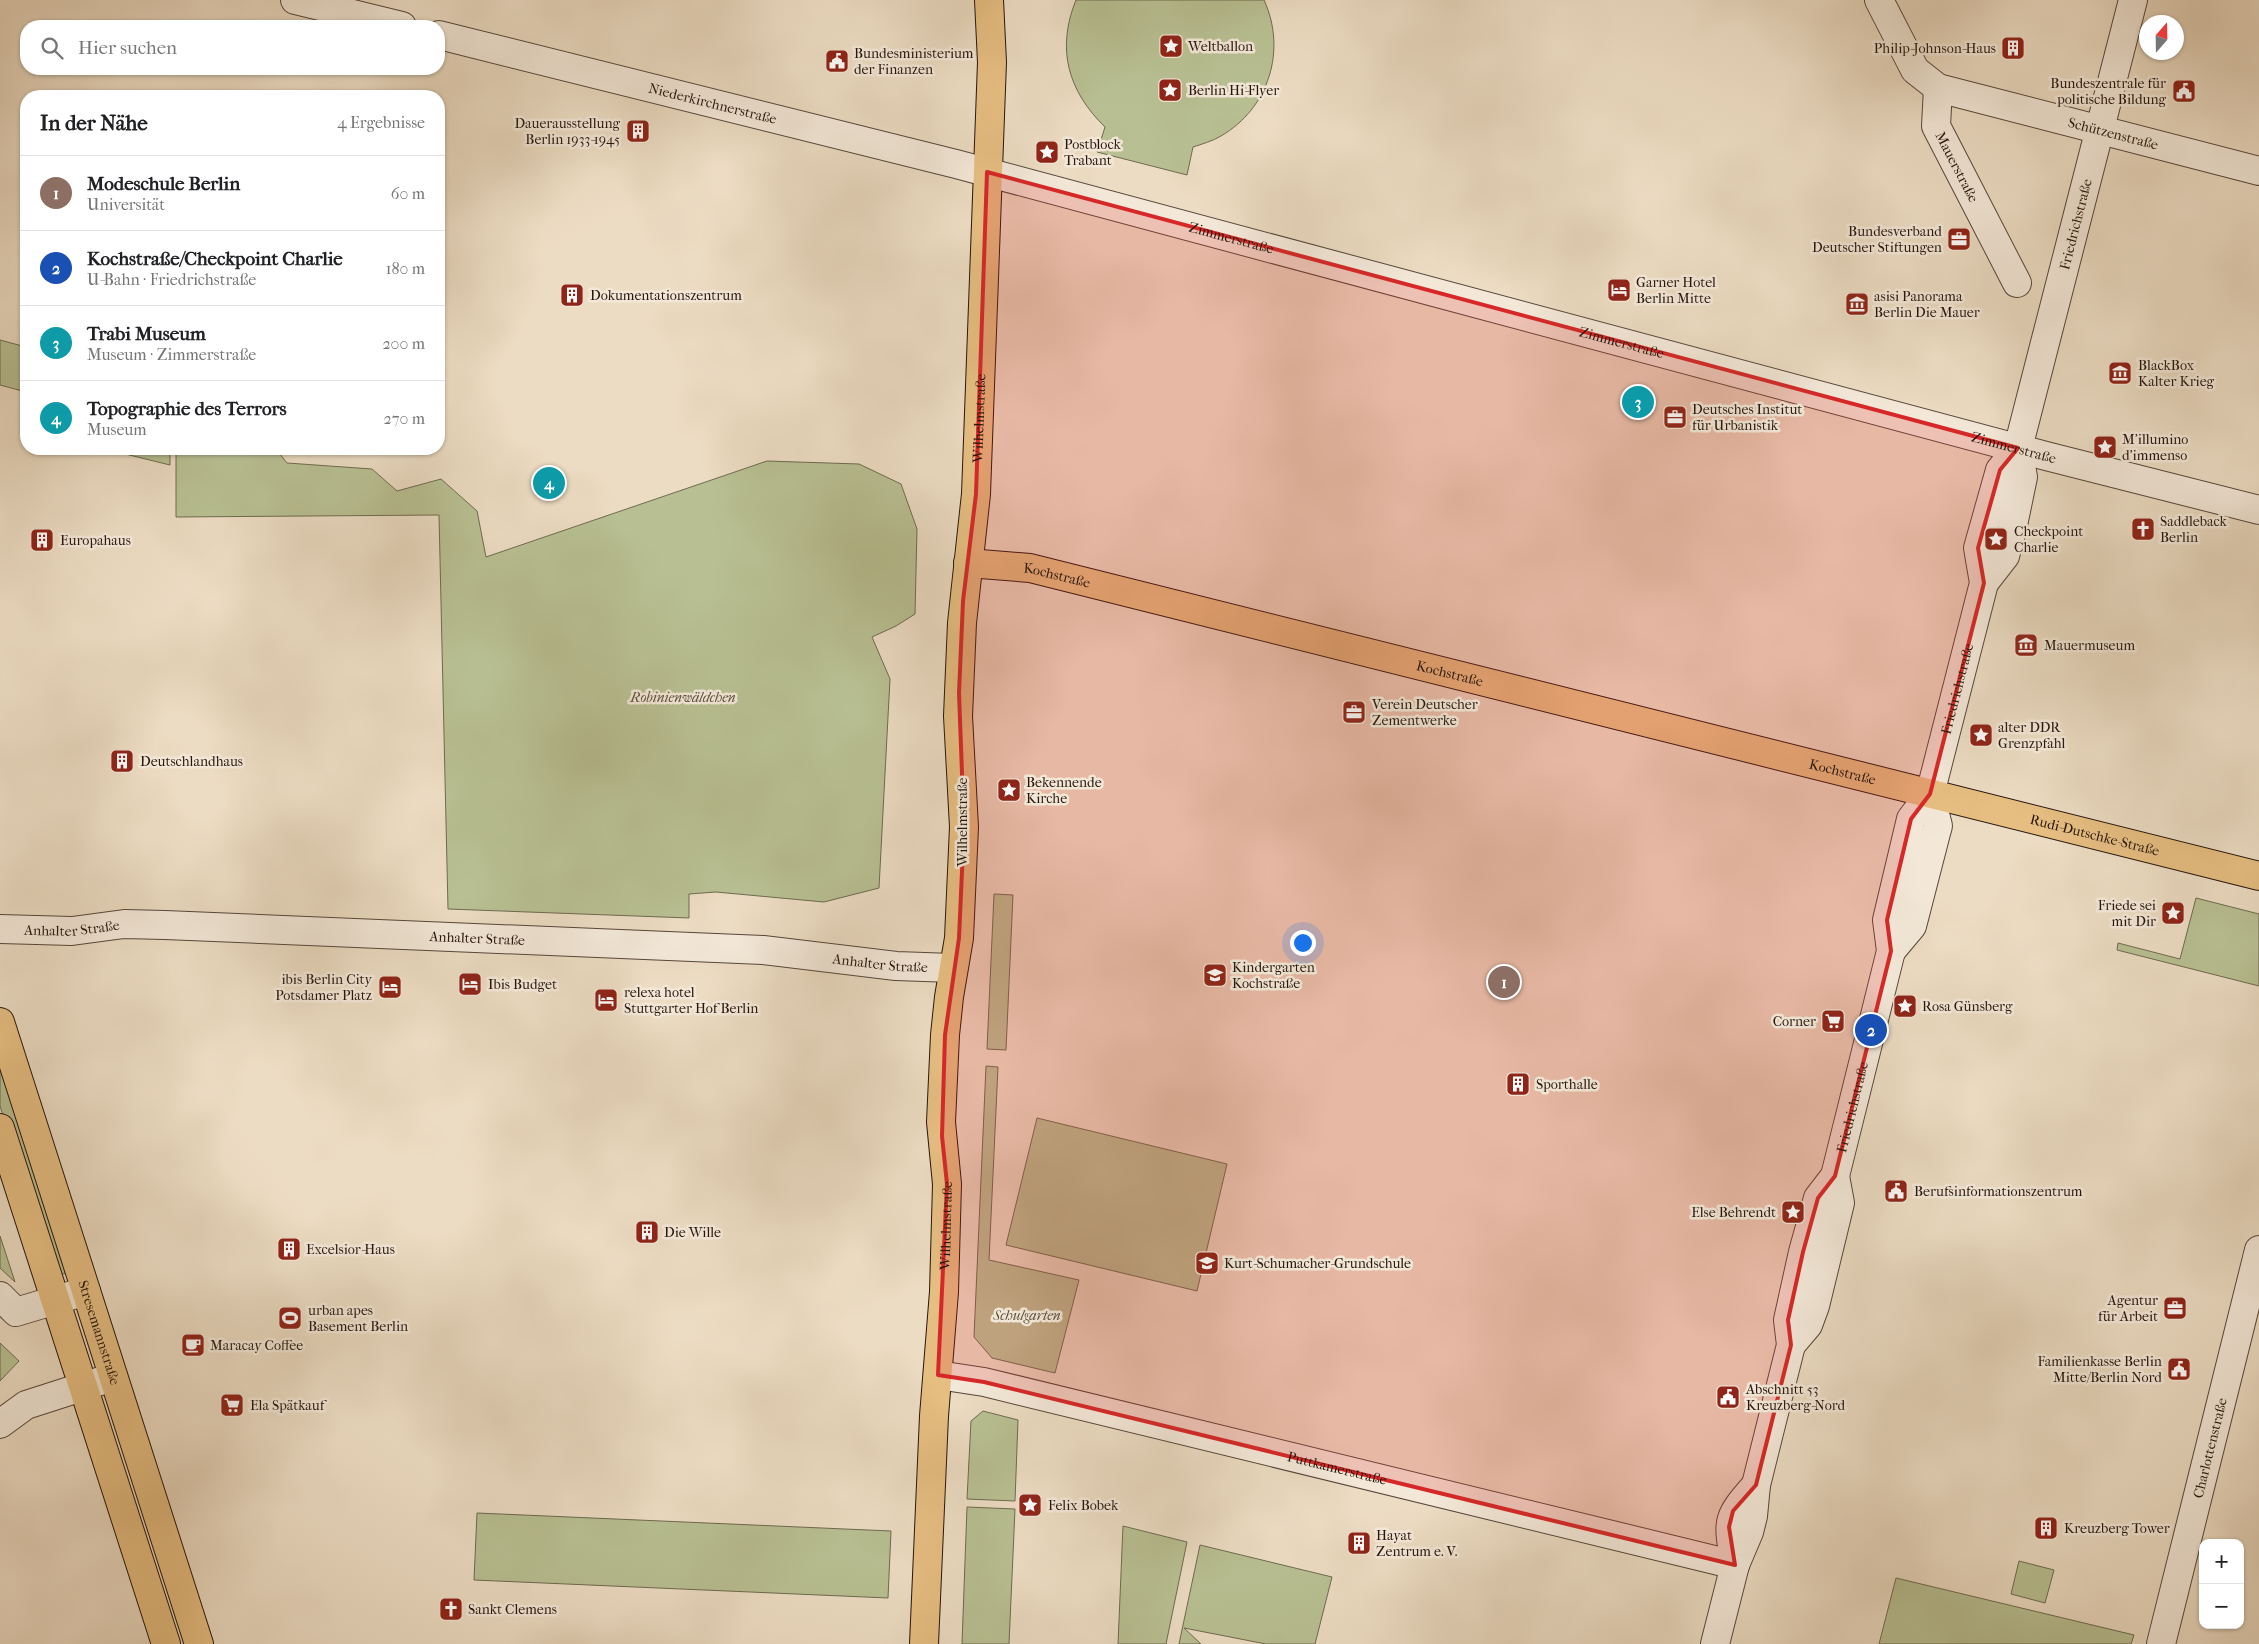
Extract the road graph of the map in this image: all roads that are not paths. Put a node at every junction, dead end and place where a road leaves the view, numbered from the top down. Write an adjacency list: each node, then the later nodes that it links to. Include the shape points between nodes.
1 (294, 0): 5 (street)
2 (989, 0): 10 (main road, Wilhelmstraße, via 992,62)
3 (1879, 0): 7 (street, via 1915,70)
4 (2133, 0): 8 (street, Friedrichstraße)
5 (377, 20)
6 (445, 37): 10 (street, Niederkirchnerstraße)
7 (1938, 88): 8 (street, Schützenstraße); 11 (street, Mauerstraße, via 1936,126)
8 (2100, 129): 9 (street, Schützenstraße); 12 (street, Friedrichstraße)
9 (2259, 171)
10 (987, 172): 12 (street, Zimmerstraße); 14 (main road, Wilhelmstraße, via 976,494)
11 (2017, 283)
12 (2018, 448): 13 (street, Zimmerstraße); 15 (street, Friedrichstraße, via 2000,470 1978,548 1984,583)
13 (2259, 510)
14 (968, 563): 15 (main road, Kochstraße, via 1030,568); 18 (main road, Wilhelmstraße, via 963,601 958,716 963,847 959,938)
15 (1930, 794): 16 (main road, Rudi-Dutschke-Straße); 29 (street, Friedrichstraße, via 1938,826 1912,926 1891,951 1835,1176 1818,1198 1803,1252 1788,1320 1791,1345 1756,1485 1734,1511 1729,1527)
16 (2259, 876)
17 (0, 929): 18 (street, Anhalter Straße, via 72,930 124,924 763,950 896,966)
18 (953, 968): 25 (main road, Wilhelmstraße, via 945,1035 942,1122 947,1184)
19 (0, 1022): 22 (main road, Stresemannstraße)
20 (0, 1128): 24 (main road)
21 (2259, 1250): 34 (street, Charlottenstraße)
22 (86, 1291): 24 (street); 26 (main road, Stresemannstraße)
23 (0, 1296): 24 (street, via 16,1312)
24 (56, 1300): 27 (main road)
25 (938, 1375): 29 (street, Puttkamerstraße, via 984,1382); 32 (main road, Wilhelmstraße)
26 (113, 1377): 27 (street); 31 (main road, Stresemannstraße)
27 (82, 1386): 28 (street, via 26,1405); 30 (main road)
28 (0, 1424)
29 (1735, 1565): 33 (street, Friedrichstraße)
30 (166, 1644)
31 (199, 1644)
32 (924, 1644)
33 (1715, 1644)
34 (2161, 1644)

